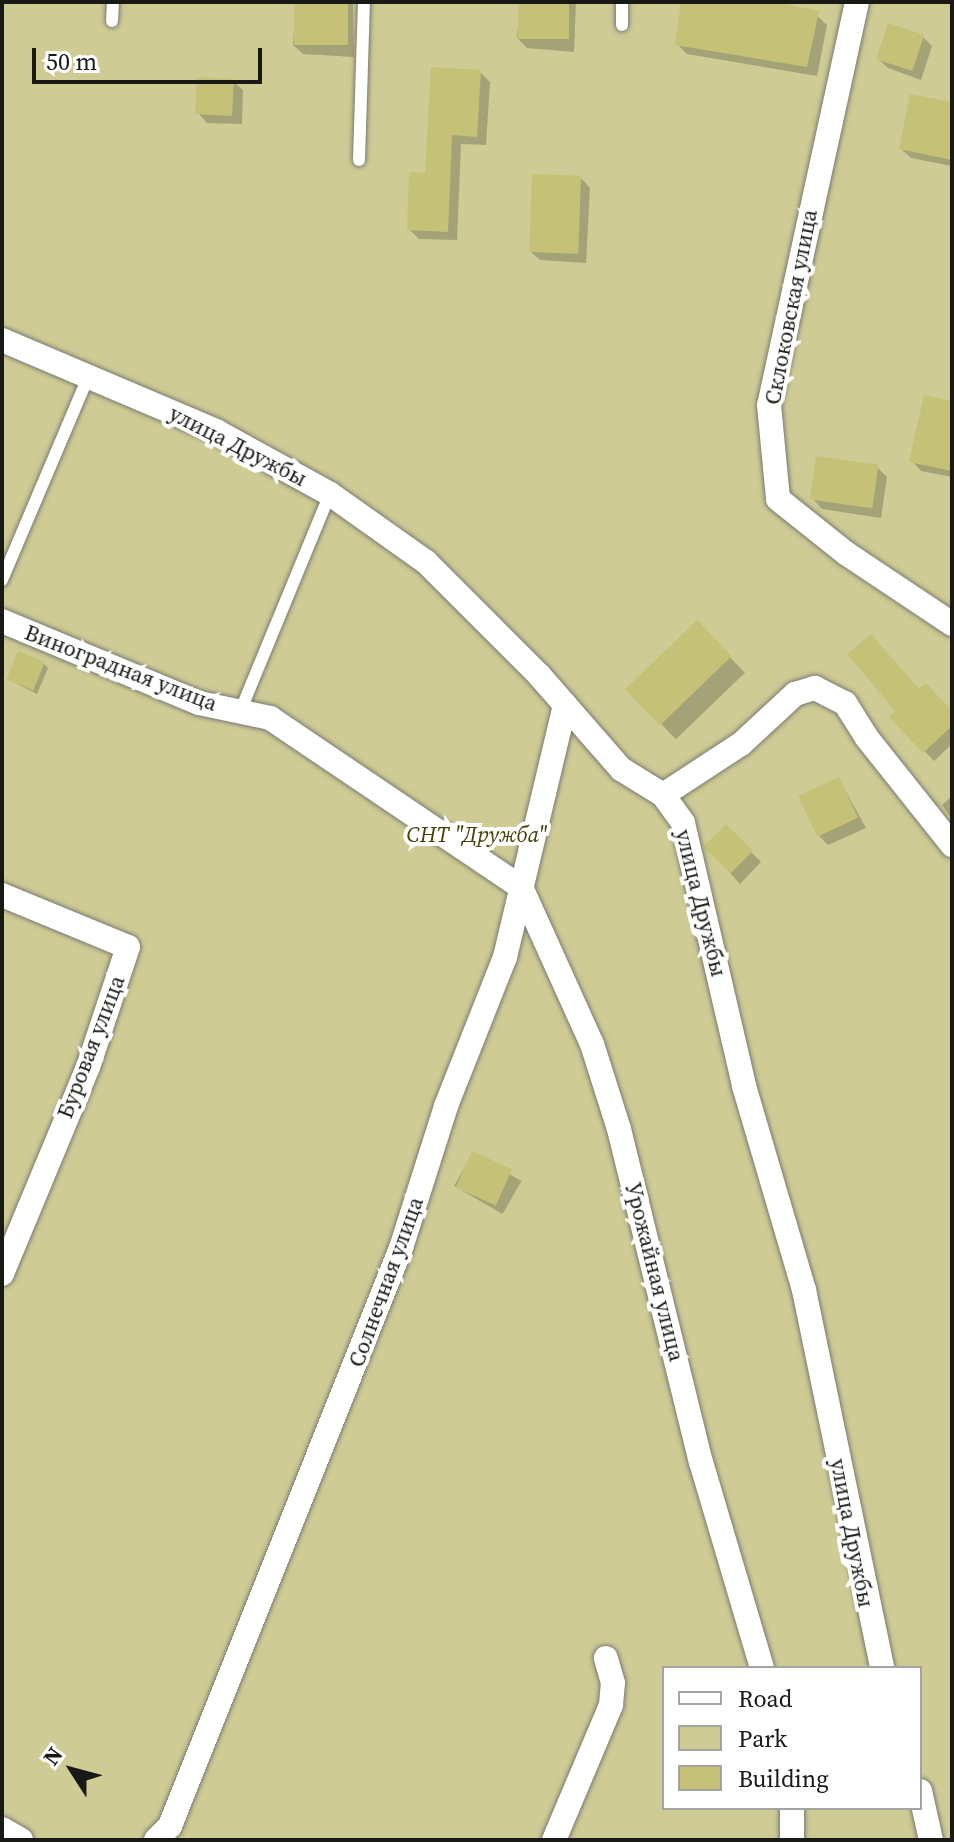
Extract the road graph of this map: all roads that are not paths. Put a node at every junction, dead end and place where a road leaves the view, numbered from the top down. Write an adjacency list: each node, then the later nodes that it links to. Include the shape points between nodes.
1 (113, 2): 5 (lane)
2 (364, 2): 7 (lane)
3 (622, 2): 6 (lane)
4 (857, 2): 13 (street, Склоковская улица, via 769,405 778,499 847,554)
5 (112, 21)
6 (622, 25)
7 (359, 160)
8 (2, 340): 9 (street, улица Дружбы)
9 (89, 375): 10 (street, улица Дружбы, via 216,431); 11 (lane)
10 (330, 494): 14 (street, улица Дружбы, via 426,562); 15 (lane, Виноградная улица)
11 (2, 580)
12 (2, 621): 15 (street, Виноградная улица, via 199,703)
13 (952, 624)
14 (565, 705): 16 (street, улица Дружбы, via 621,769); 18 (street, Солнечная улица)
15 (240, 712): 18 (street, Виноградная улица, via 270,718)
16 (663, 795): 17 (street, via 741,744 795,694 815,688 845,703); 23 (street, улица Дружбы, via 683,823 744,1086 804,1290)
17 (952, 845)
18 (521, 887): 22 (street, Урожайная улица, via 592,1044 614,1115 701,1462); 28 (street, Солнечная улица, via 505,957 446,1106 358,1359 170,1826)
19 (2, 895): 20 (street, Буровая улица, via 128,947 88,1067)
20 (2, 1274)
21 (606, 1658): 29 (street, via 613,1683 611,1705)
22 (761, 1666)
23 (882, 1666)
24 (922, 1800): 31 (street)
25 (792, 1810): 30 (street)
26 (2, 1829): 27 (street)
27 (21, 1840)
28 (156, 1840)
29 (554, 1840)
30 (792, 1840)
31 (931, 1840)

